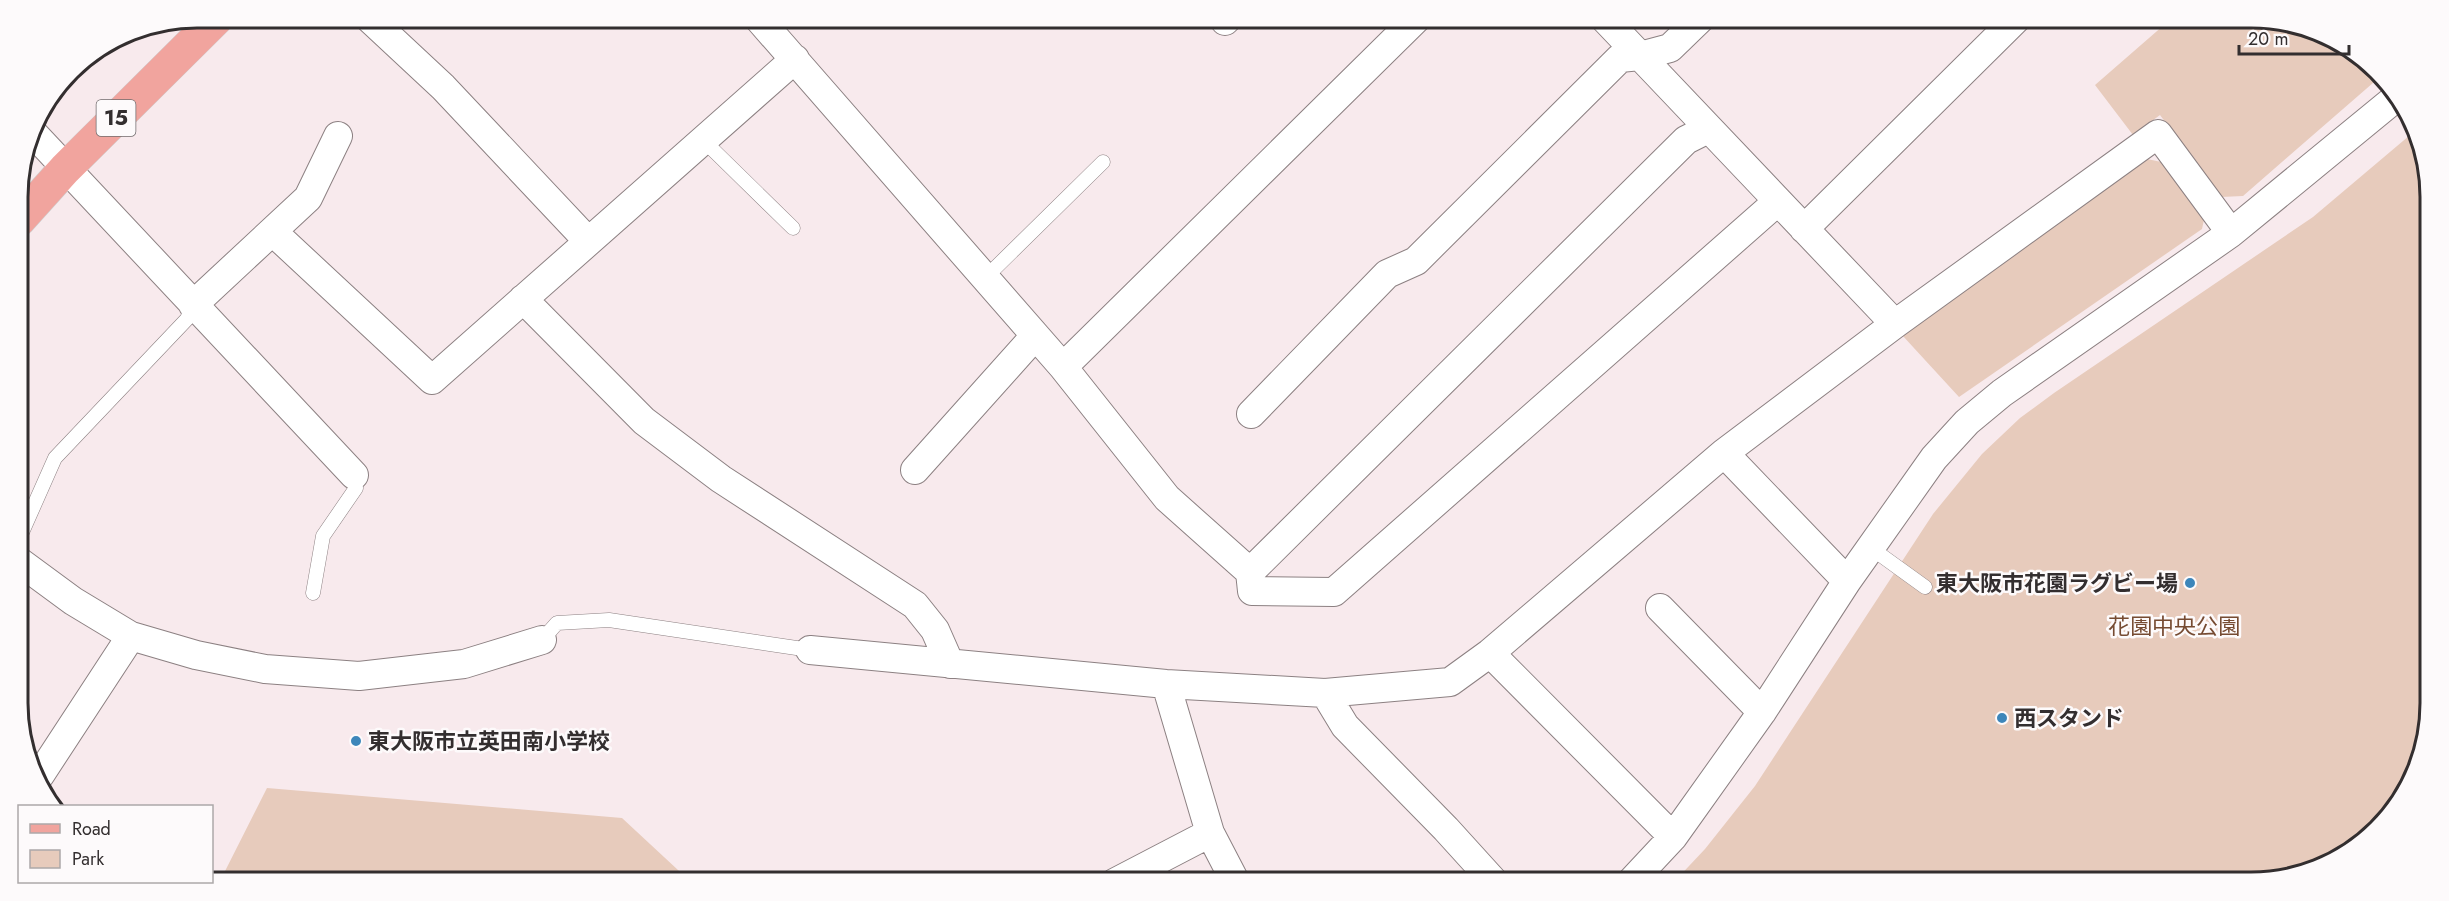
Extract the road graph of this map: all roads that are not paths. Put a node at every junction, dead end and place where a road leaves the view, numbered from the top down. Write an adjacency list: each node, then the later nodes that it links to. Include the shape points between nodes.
1 (1406, 28): 29 (street)
2 (1614, 28): 8 (street)
3 (1690, 28): 8 (street, via 1670,48)
4 (2007, 28): 20 (street)
5 (206, 29): 16 (main road, 15)
6 (381, 29): 23 (street, via 443,87)
7 (769, 29): 9 (street)
8 (1640, 56): 11 (street); 30 (street, via 1620,58 1416,261 1387,274)
9 (795, 58): 14 (street); 24 (street)
10 (2391, 102): 22 (street)
11 (1708, 129): 17 (street); 37 (street, via 1686,140)
12 (338, 136): 21 (street, via 308,198)
13 (39, 139): 16 (street)
14 (703, 140): 19 (lane); 23 (street)
15 (1103, 162): 24 (lane)
16 (65, 169): 18 (main road, 15); 26 (street)
17 (1778, 202): 20 (street); 37 (street, via 1334,592 1252,591)
18 (29, 209)
19 (793, 228)
20 (1804, 229): 27 (street)
21 (273, 232): 25 (street, via 432,380); 26 (street)
22 (2231, 233): 27 (street, via 2158,134); 35 (street, via 2002,393 1967,422 1934,458)
23 (588, 241): 25 (street)
24 (985, 278): 28 (street)
25 (523, 299): 46 (street, via 644,421 721,479 915,605 936,630)
26 (193, 305): 33 (street); 34 (lane, via 187,319 55,458)
27 (1895, 324): 31 (street)
28 (1035, 336): 29 (street); 32 (street)
29 (1063, 367): 37 (street, via 1167,498)
30 (1251, 414)
31 (1725, 453): 38 (street); 45 (street)
32 (915, 470)
33 (354, 475): 40 (lane, via 356,488 323,536)
34 (28, 518)
35 (1871, 548): 38 (street); 39 (lane)
36 (28, 567): 42 (street)
37 (1250, 572)
38 (1847, 581): 49 (street)
39 (1925, 587)
40 (314, 593)
41 (1660, 608): 49 (street)
42 (131, 636): 43 (street, via 265,669 359,676 464,664); 50 (street)
43 (542, 640): 44 (lane, via 557,623 609,620)
44 (810, 650): 46 (street)
45 (1490, 653): 48 (street, via 1450,682); 52 (street)
46 (951, 664): 47 (street)
47 (1166, 684): 48 (street); 51 (street)
48 (1325, 693): 55 (street, via 1345,726)
49 (1762, 712): 52 (street)
50 (43, 771)
51 (1210, 833): 53 (street); 54 (street)
52 (1673, 837): 56 (street)
53 (1135, 872)
54 (1230, 872)
55 (1484, 872)
56 (1640, 872)

